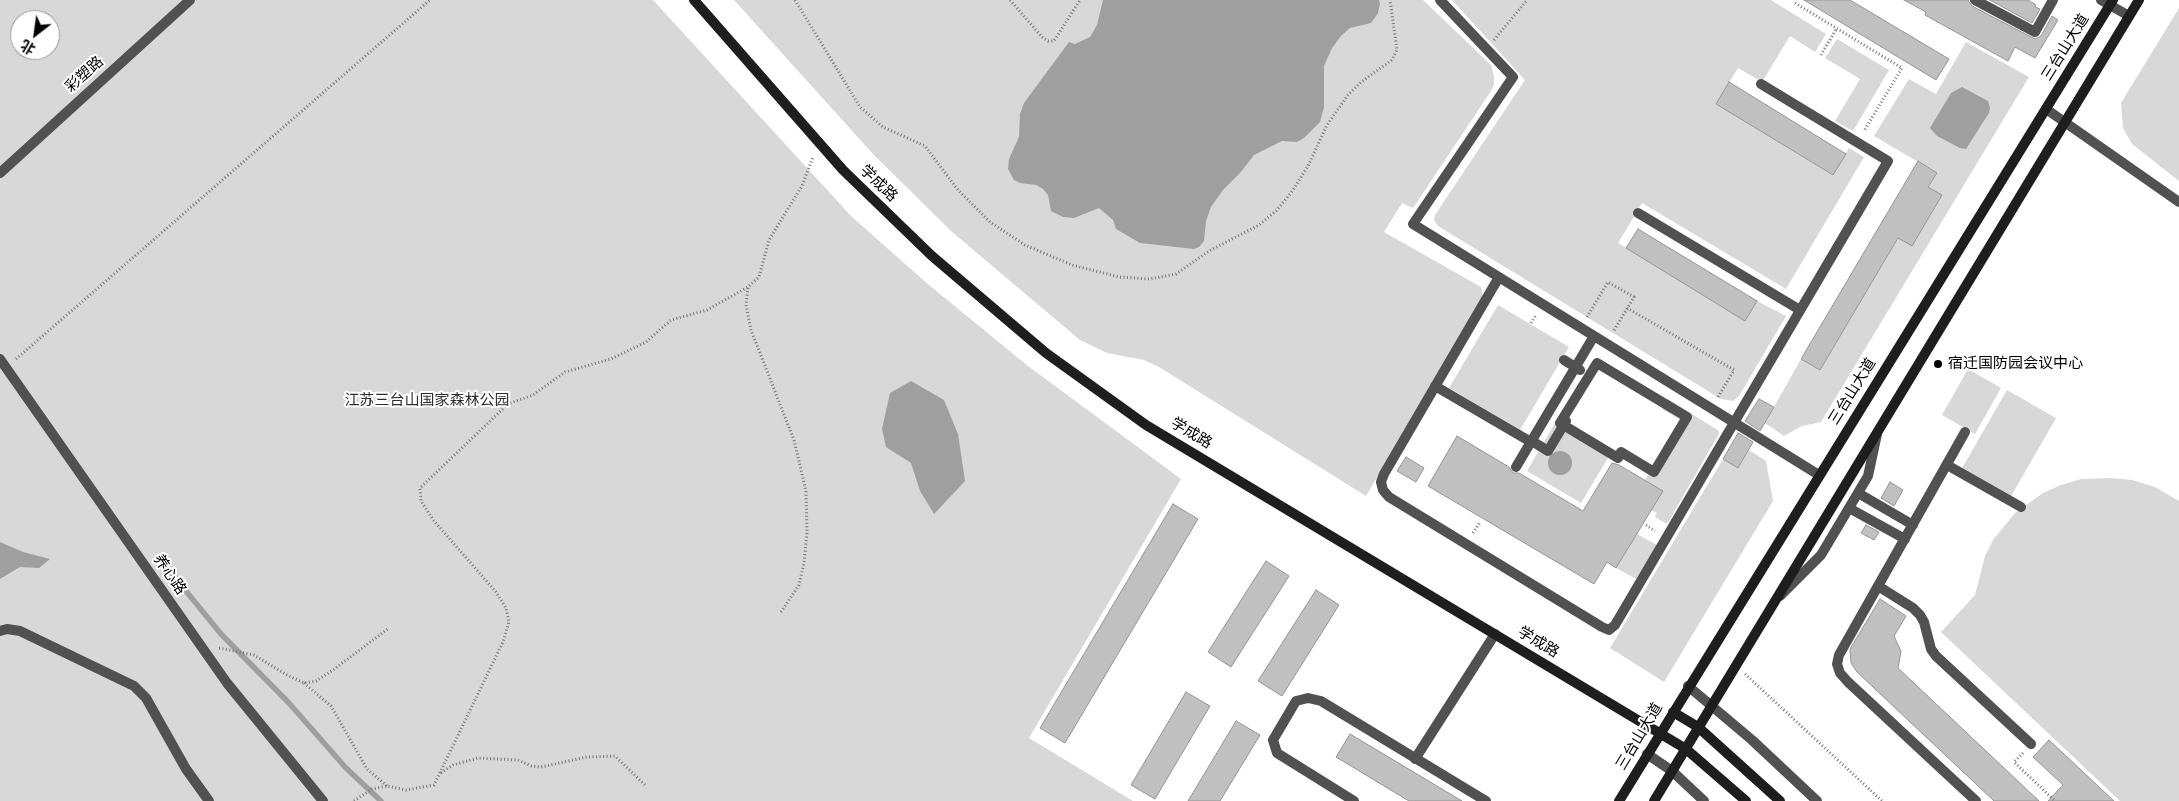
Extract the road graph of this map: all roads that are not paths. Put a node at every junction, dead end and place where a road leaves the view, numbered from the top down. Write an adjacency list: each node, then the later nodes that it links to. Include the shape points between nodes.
1 (190, 0): 12 (street, 彩塑路)
2 (694, 0): 39 (main road, 学成路, via 843,170 932,256 1046,353 1146,425)
3 (1440, 0): 15 (street, via 1513,77 1413,224)
4 (1975, 0): 5 (street, via 2035,32)
5 (2053, 0)
6 (2139, 0): 8 (main road)
7 (2108, 2): 8 (street); 10 (main road, 三台山大道)
8 (2129, 16): 11 (main road)
9 (1761, 84): 16 (street, via 1888,161)
10 (2046, 109): 11 (street); 30 (main road, 三台山大道)
11 (2065, 121): 13 (street); 25 (main road)
12 (0, 173)
13 (2179, 202)
14 (1638, 213): 16 (street)
15 (1499, 277): 17 (street); 22 (street)
16 (1800, 310): 23 (street)
17 (1594, 336): 20 (street); 23 (street)
18 (1564, 360): 20 (street)
19 (3, 363): 51 (street, 养心路, via 227,683)
20 (1575, 367): 21 (street); 27 (street)
21 (1589, 376): 24 (street, via 1560,423); 24 (street, via 1597,362 1687,417 1654,472 1621,452 1618,458)
22 (1435, 386): 23 (street, via 1384,474 1381,482 1384,490 1389,497 1609,630 1615,625); 27 (street)
23 (1734, 423): 30 (street)
24 (1563, 426): 27 (street, via 1548,451)
25 (1878, 431): 31 (street, via 1868,476); 37 (main road)
26 (1965, 432): 28 (street)
27 (1531, 442): 29 (street)
28 (1947, 465): 32 (street); 34 (street)
29 (1516, 468)
30 (1819, 476): 40 (main road, 三台山大道)
31 (1858, 493): 33 (street); 34 (street)
32 (2021, 507)
33 (1849, 508): 35 (street); 37 (street, via 1821,555)
34 (1913, 525): 35 (street)
35 (1904, 539): 36 (street)
36 (1878, 586): 45 (street, via 1920,615 1936,656); 60 (street, via 1839,655 1840,673)
37 (1774, 602): 41 (main road)
38 (0, 631): 50 (street, via 20,631 134,686 146,698 186,769)
39 (1495, 634): 44 (main road, 学成路); 48 (street)
40 (1688, 686): 41 (street); 42 (main road, 三台山大道)
41 (1712, 706): 43 (main road); 59 (street)
42 (1672, 712): 43 (main road); 44 (main road, 三台山大道)
43 (1698, 728): 46 (main road); 58 (main road)
44 (1659, 733): 46 (main road, 学成路); 47 (main road, 三台山大道)
45 (2031, 744)
46 (1686, 749): 49 (main road); 57 (main road, 学成路)
47 (1647, 754): 49 (street); 54 (main road, 三台山大道)
48 (1415, 759): 52 (street, via 1321,701 1308,698 1296,701 1273,740 1278,753); 53 (street)
49 (1672, 771): 55 (main road); 56 (street)
50 (209, 801)
51 (323, 801)
52 (1354, 801)
53 (1486, 801)
54 (1619, 801)
55 (1654, 801)
56 (1704, 801)
57 (1746, 801)
58 (1780, 801)
59 (1817, 801)
60 (1976, 801)

